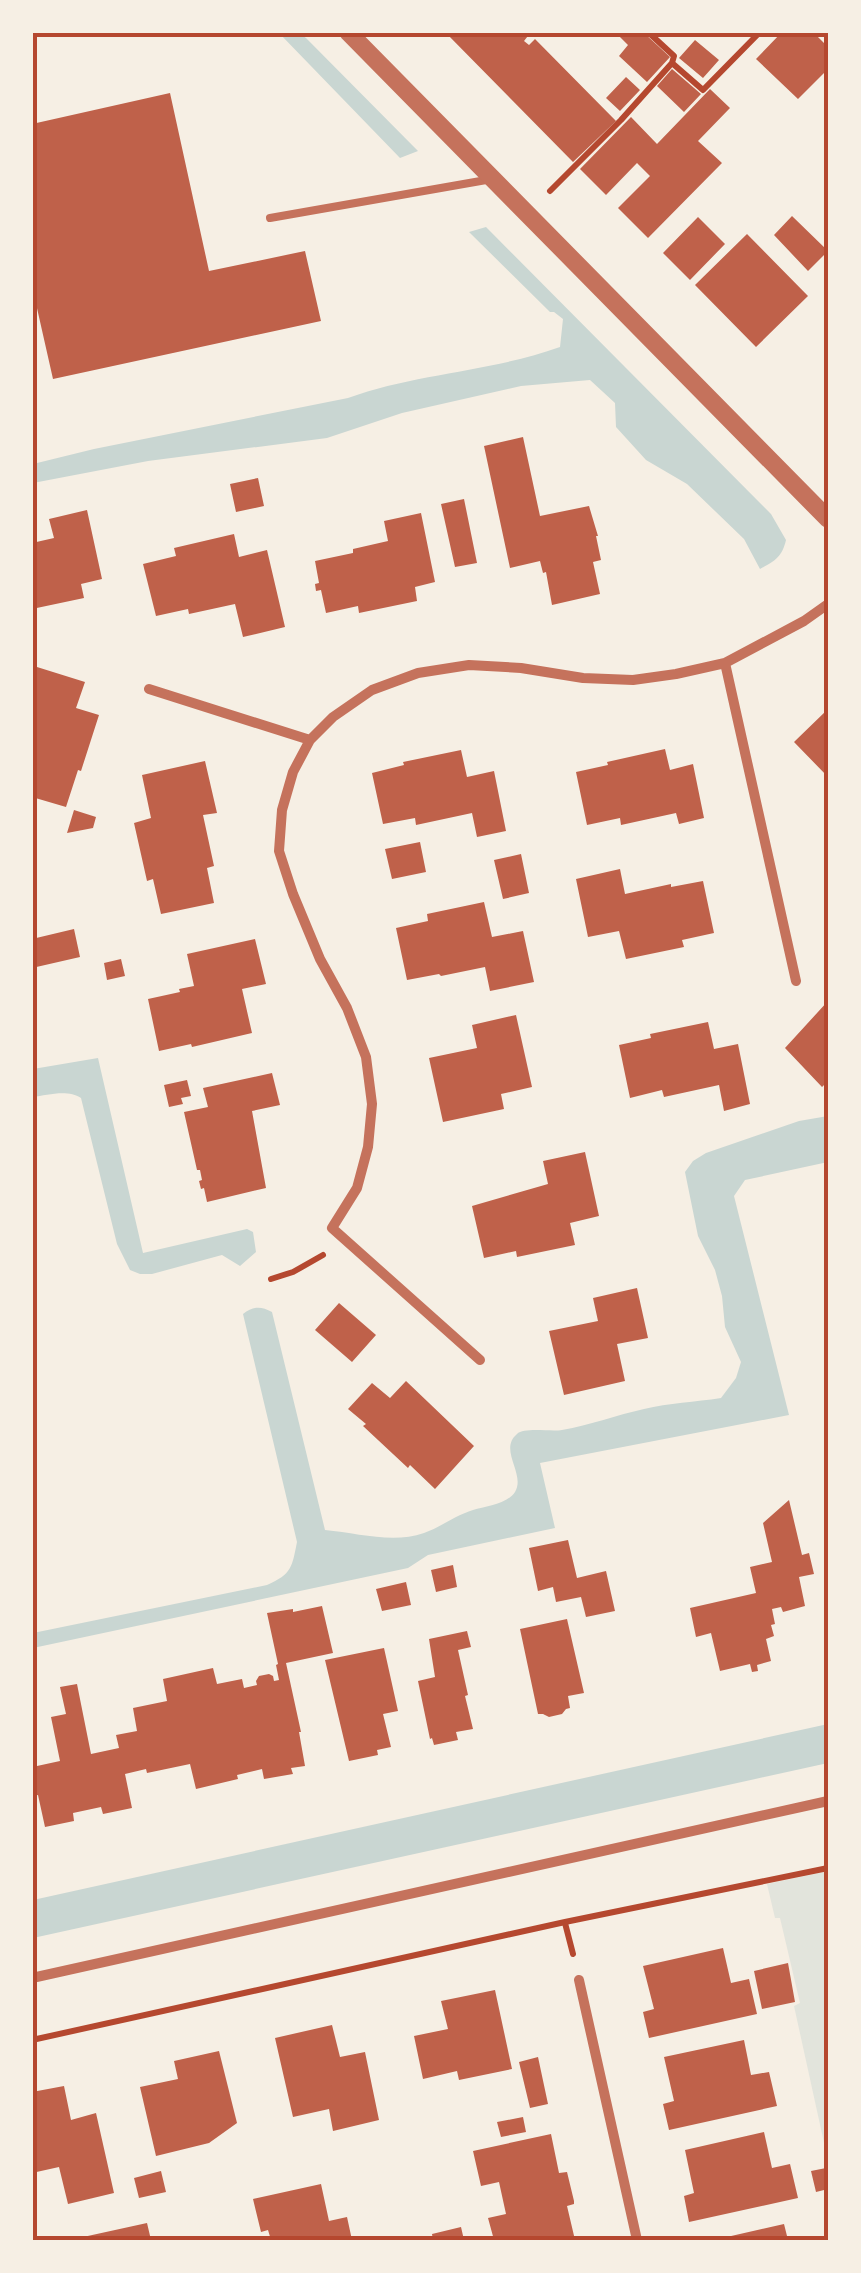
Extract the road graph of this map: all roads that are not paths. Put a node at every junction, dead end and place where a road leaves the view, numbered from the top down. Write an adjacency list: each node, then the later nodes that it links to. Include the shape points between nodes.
1 (348, 32): 2 (street)
2 (493, 179): 3 (lane); 4 (street)
3 (270, 218)
4 (828, 519)
5 (828, 604): 6 (street)
6 (724, 663): 8 (street, via 633,680 469,665 418,673 372,690); 9 (street)
7 (149, 689): 8 (street)
8 (310, 740): 10 (street, via 282,810 279,852 366,1057 372,1104 357,1188 332,1228)
9 (796, 981)
10 (480, 1360)
11 (828, 1801): 12 (street)
12 (32, 1978)
13 (579, 1980): 14 (street)
14 (637, 2240)

